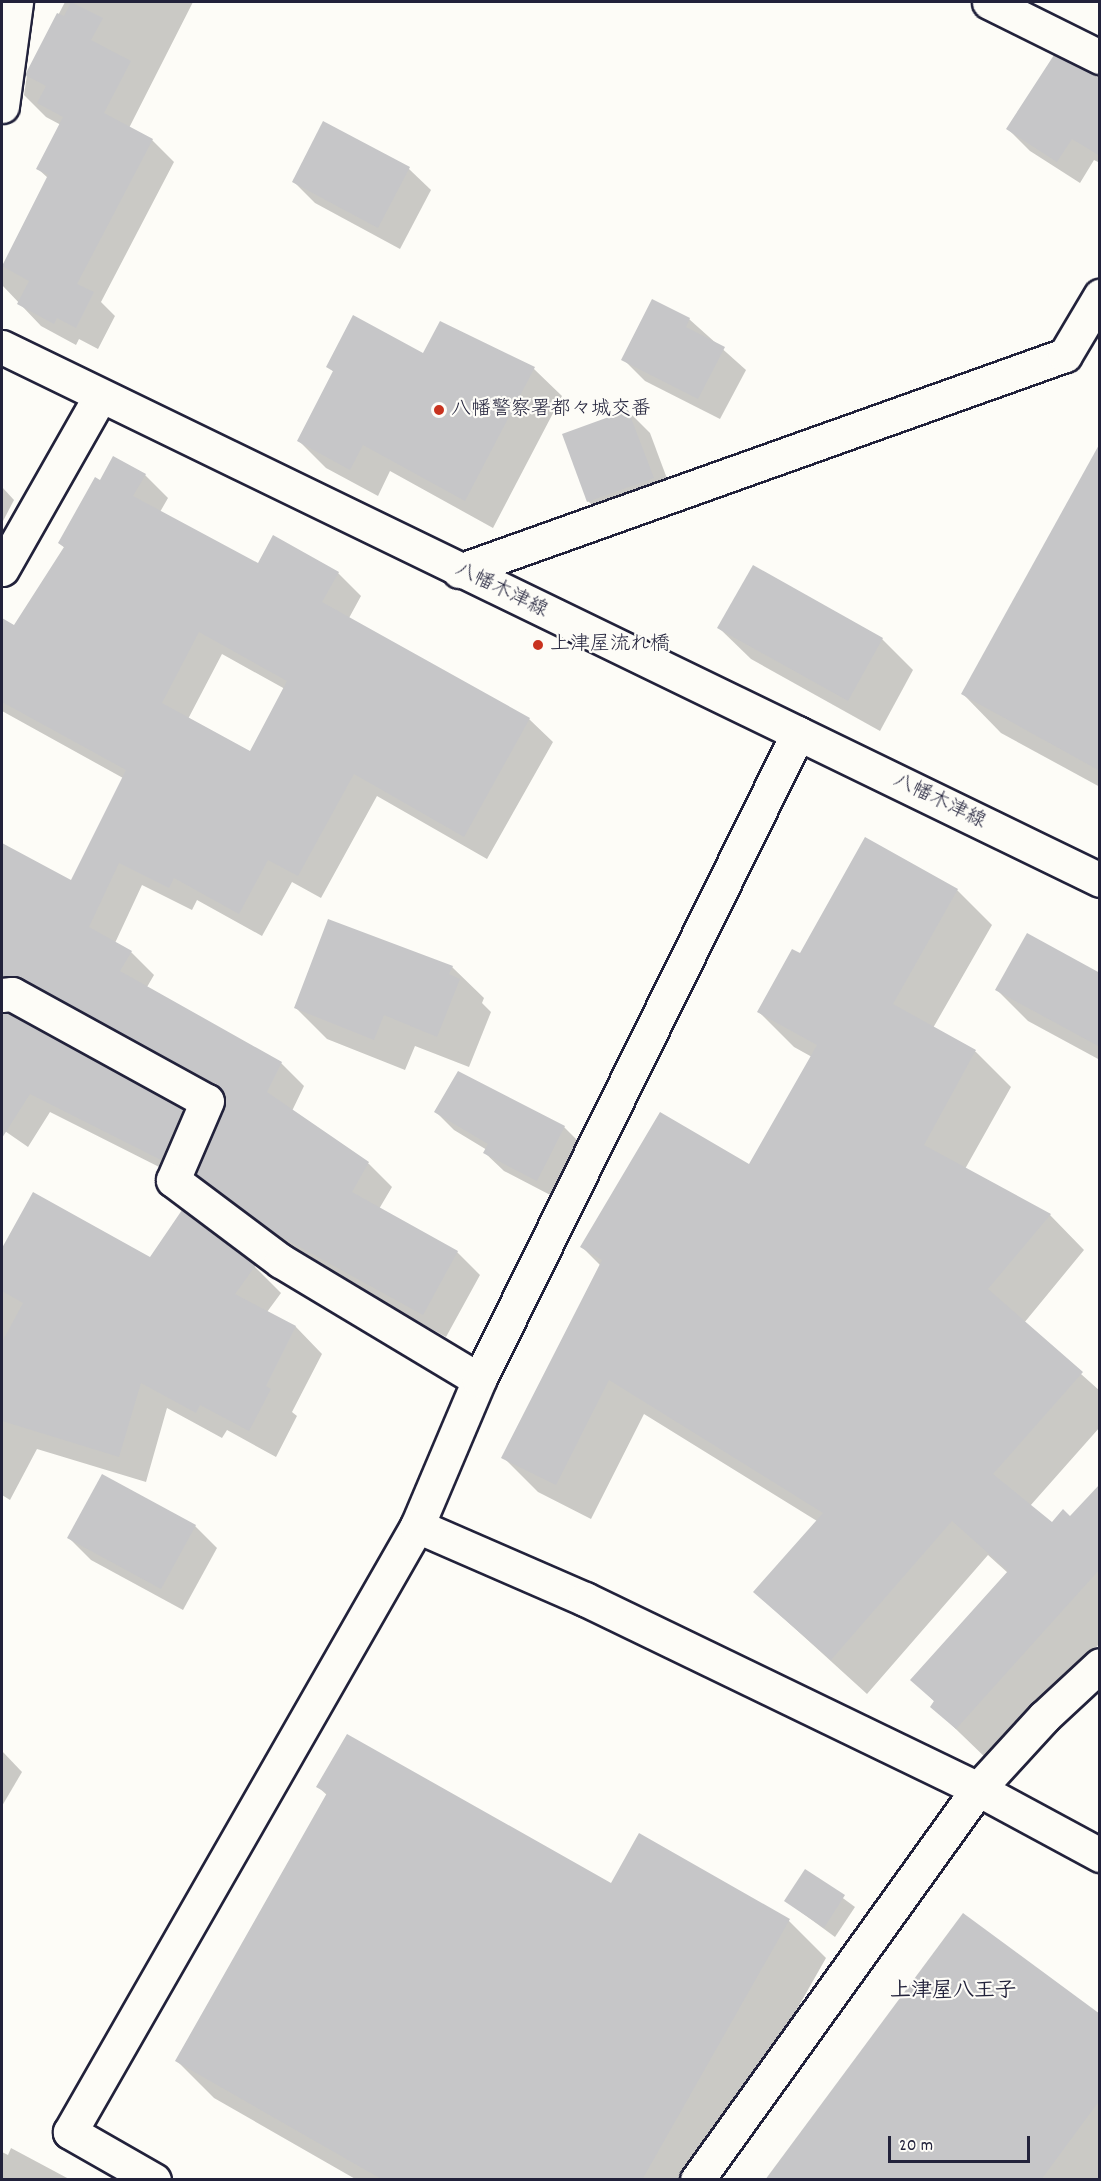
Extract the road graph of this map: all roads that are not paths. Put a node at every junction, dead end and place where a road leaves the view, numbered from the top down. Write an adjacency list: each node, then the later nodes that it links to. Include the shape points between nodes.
1 (16, 2): 4 (street)
2 (989, 2): 3 (street)
3 (1100, 57)
4 (2, 106)
5 (1100, 296): 9 (street, via 1065,355)
6 (2, 347): 7 (street, 八幡木津線)
7 (99, 398): 8 (street); 9 (street, 八幡木津線)
8 (2, 569)
9 (459, 571): 10 (street, 八幡木津線)
10 (798, 733): 11 (street, 八幡木津線); 13 (street)
11 (1100, 880)
12 (2, 995): 13 (street, via 12,994 207,1101 173,1180 281,1261)
13 (479, 1380): 14 (street)
14 (417, 1526): 16 (street, via 585,1599); 18 (street, via 70,2132)
15 (1100, 1665): 16 (street, via 1044,1717)
16 (978, 1789): 17 (street); 19 (street)
17 (1100, 1855)
18 (154, 2180)
19 (697, 2180)

